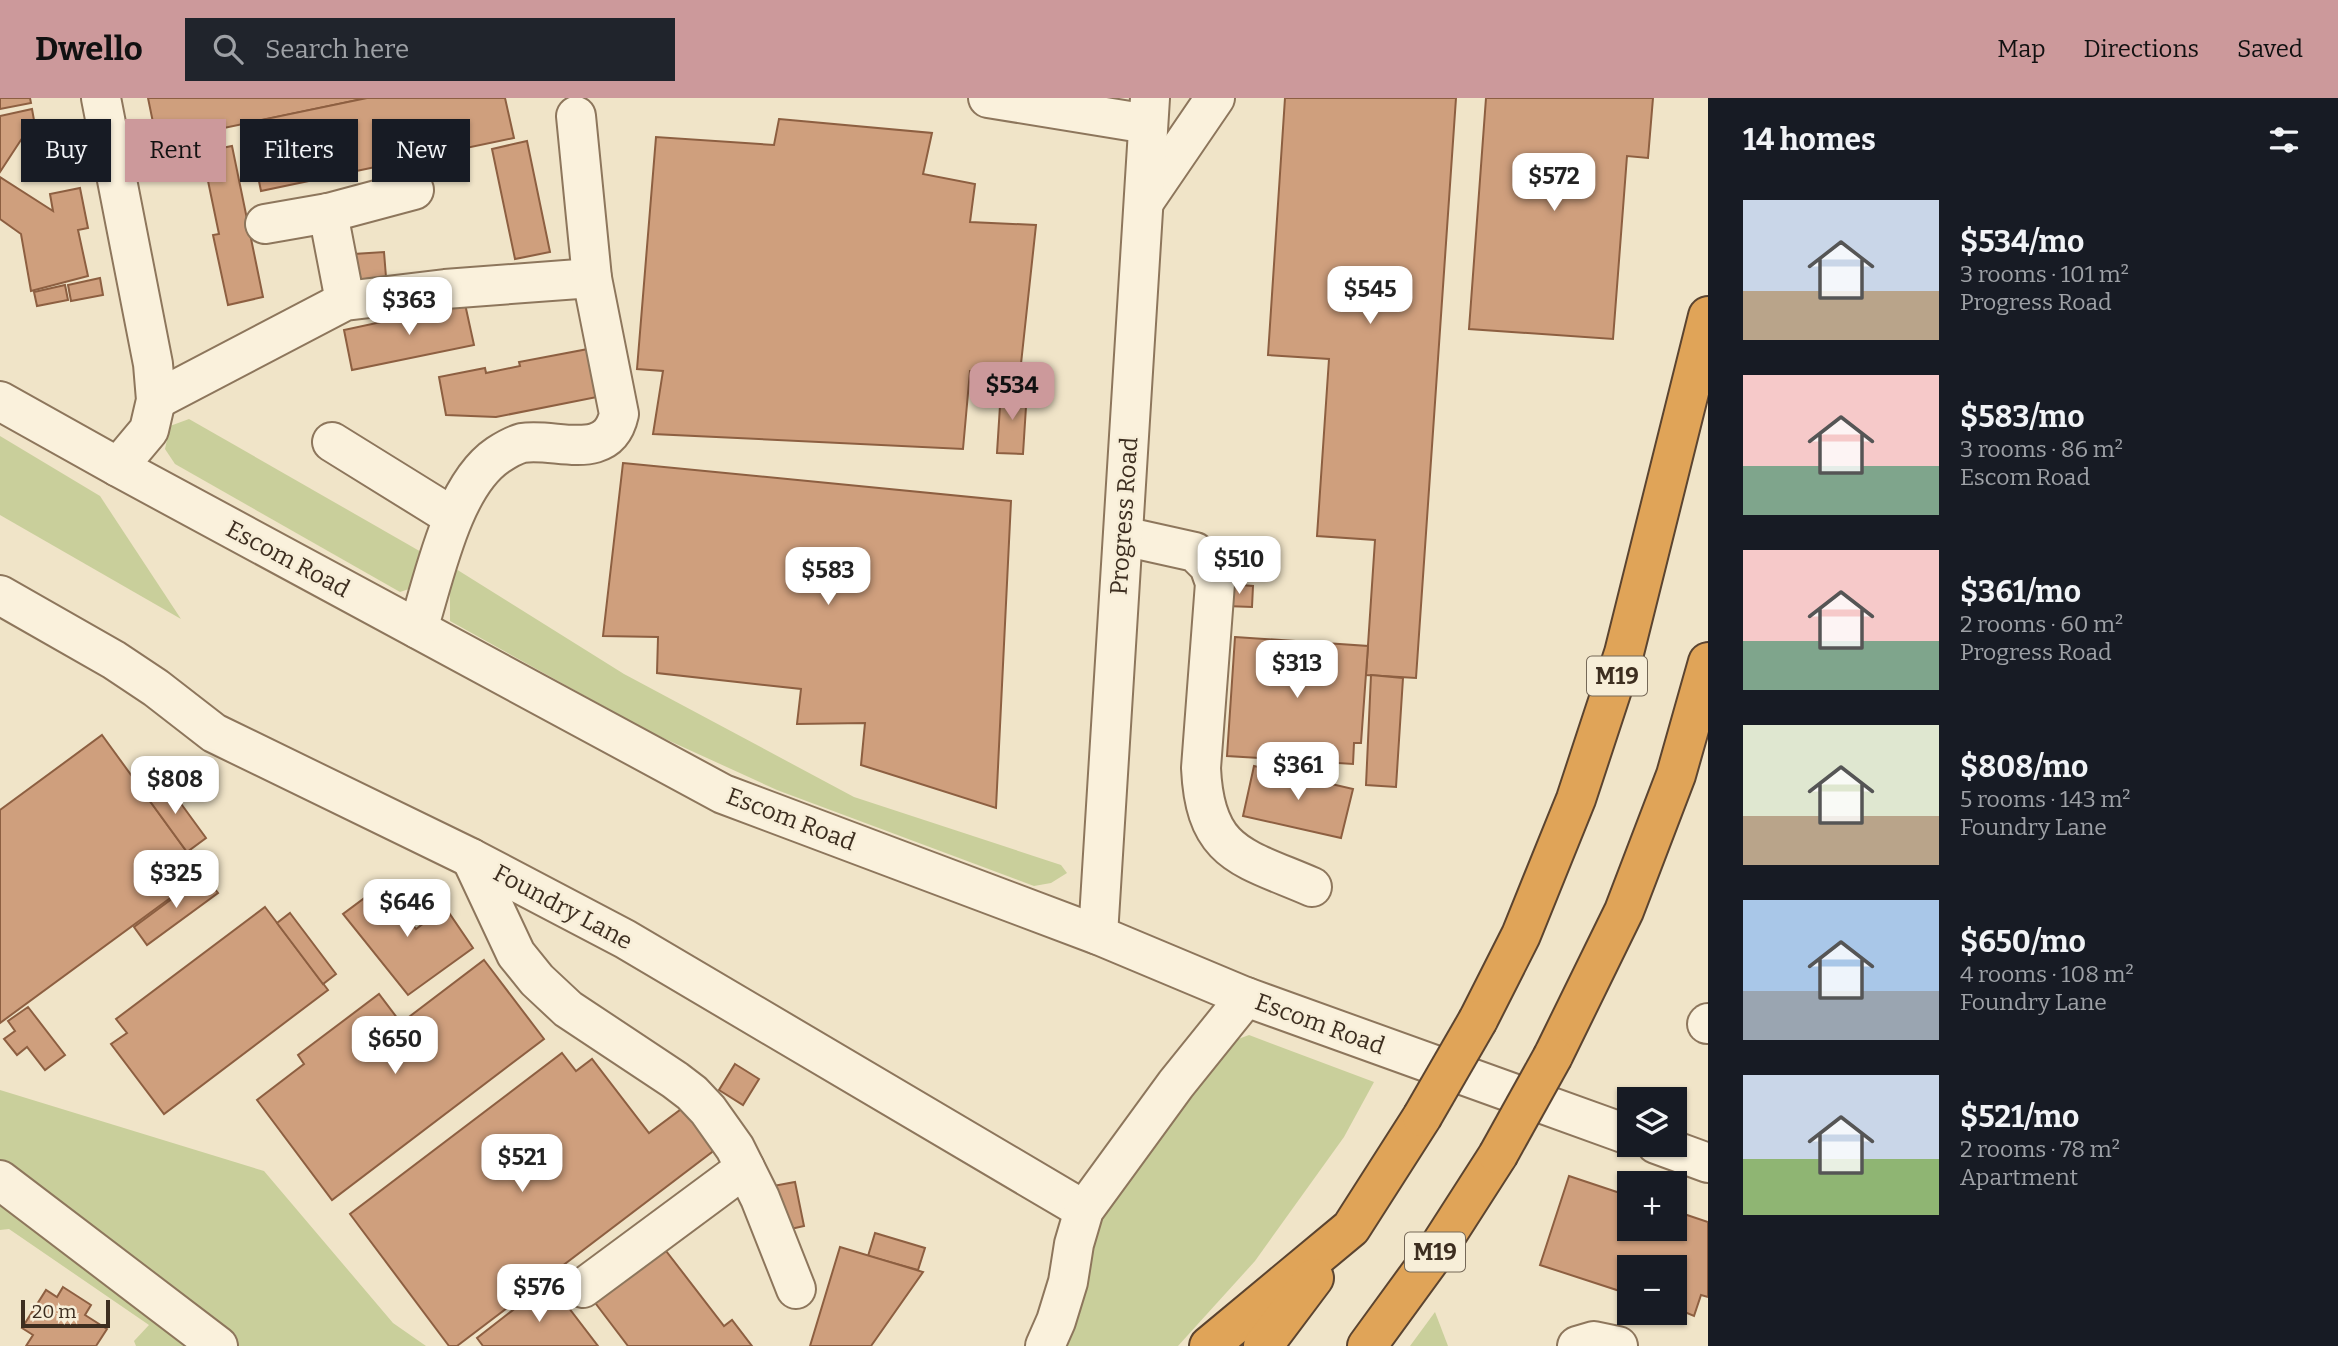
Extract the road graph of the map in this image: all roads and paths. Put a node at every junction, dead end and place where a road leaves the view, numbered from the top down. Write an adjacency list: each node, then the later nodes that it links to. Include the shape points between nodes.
1 (101, 98): 13 (street)
2 (988, 98): 4 (street)
3 (1215, 98): 7 (street)
4 (1149, 111): 7 (street, Progress Road)
5 (576, 116): 10 (street)
6 (414, 190): 8 (street)
7 (1143, 202): 18 (street, Progress Road)
8 (328, 213): 9 (street); 11 (street)
9 (265, 224)
10 (592, 278): 11 (street); 17 (street, via 619,414 612,433 586,445 521,443 497,456 477,475)
11 (345, 301): 13 (street)
12 (1708, 316): 32 (highway, M19, bridge, via 1624,653 1571,811 1521,935 1478,1020)
13 (156, 400): 16 (street, via 149,430)
14 (0, 401): 16 (street, Escom Road)
15 (332, 442): 17 (street)
16 (118, 467): 20 (street, Escom Road)
17 (453, 517): 20 (street)
18 (1123, 536): 23 (street, via 1195,552 1209,566 1215,583 1201,768 1210,820 1236,854); 24 (street, Progress Road)
19 (0, 595): 22 (street, Foundry Lane, via 114,660 214,733)
20 (418, 629): 24 (street, Escom Road, via 723,794)
21 (1708, 662): 39 (highway, M19, bridge, via 1676,775 1624,911 1553,1056 1499,1155)
22 (471, 858): 29 (street, via 516,954 537,980 568,1009 692,1093); 31 (street, Foundry Lane, via 625,939)
23 (1312, 887)
24 (1098, 935): 25 (street, Escom Road)
25 (1246, 997): 26 (street, Escom Road); 31 (street)
26 (1617, 1131)
27 (1687, 1155): 28 (street)
28 (1708, 1163)
29 (745, 1168): 33 (street); 34 (street)
30 (0, 1180): 35 (street)
31 (1084, 1210): 36 (street, via 1068,1282)
32 (1350, 1228): 37 (highway); 38 (highway, M19)
33 (583, 1288)
34 (796, 1289)
35 (218, 1346)
36 (1045, 1346)
37 (1209, 1346)
38 (1263, 1346)
39 (1367, 1346)
40 (1577, 1346): 41 (street, via 1594,1341)
41 (1618, 1346)

